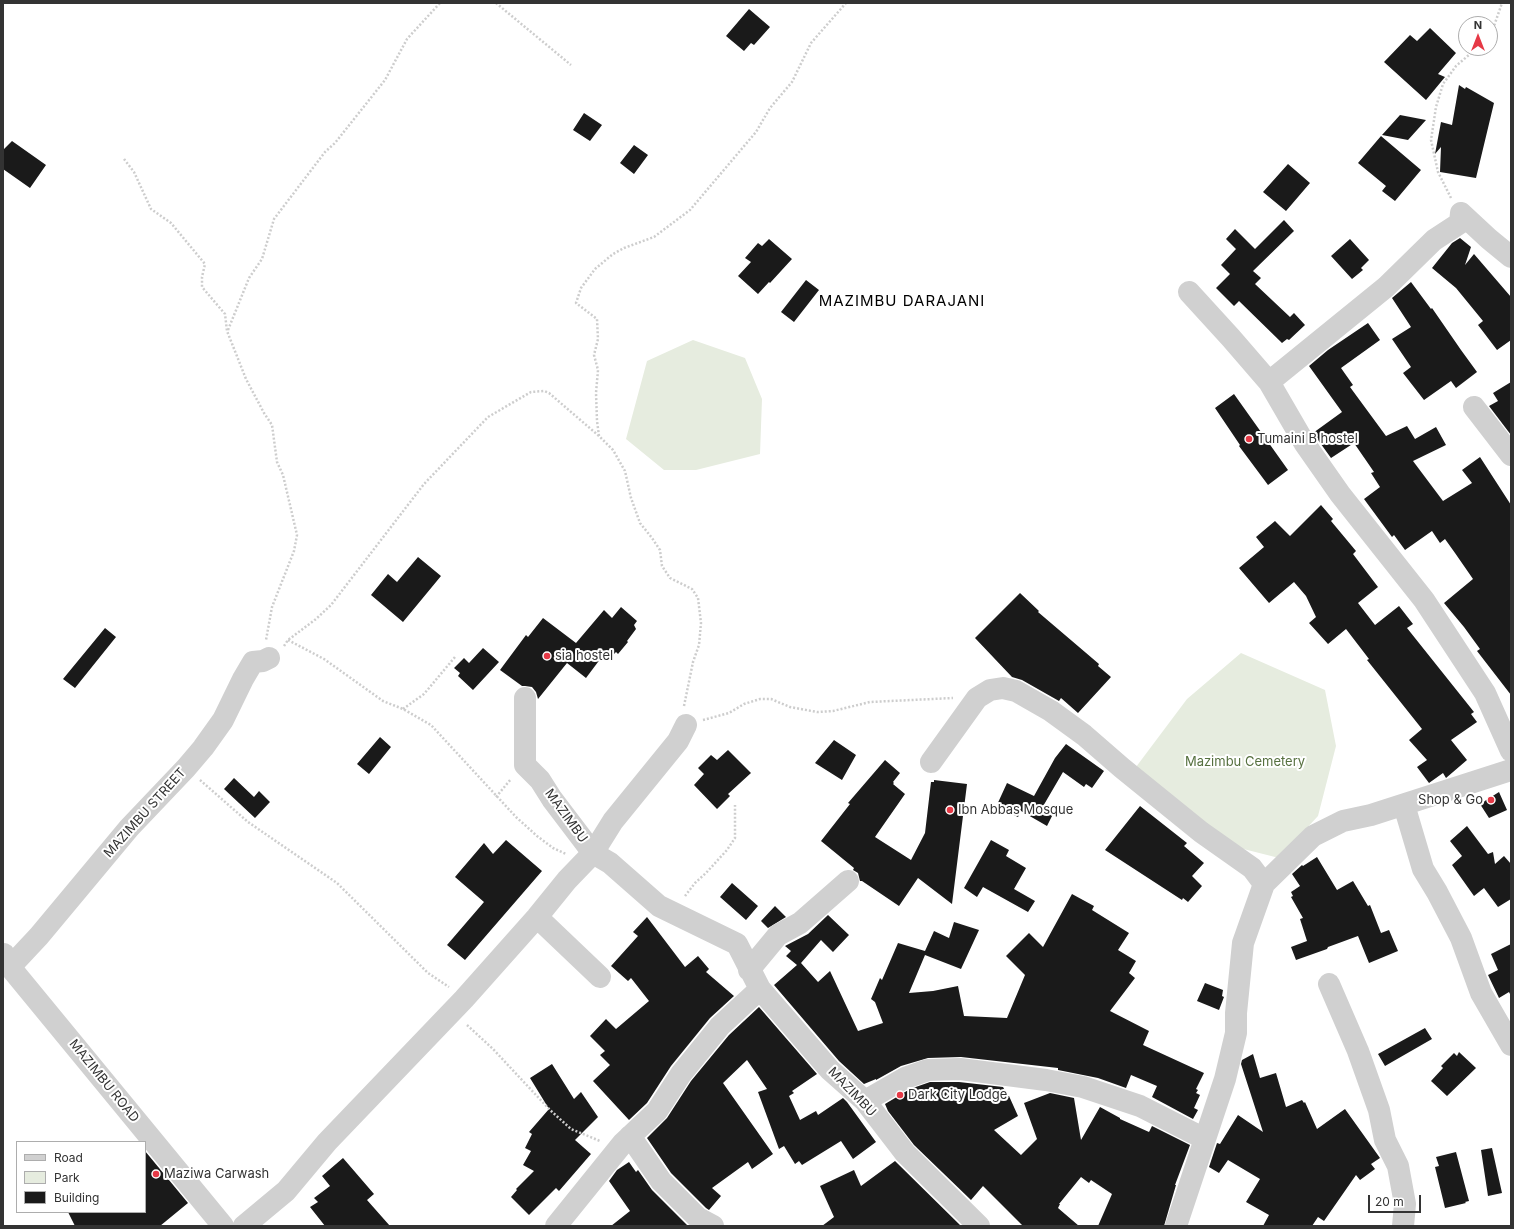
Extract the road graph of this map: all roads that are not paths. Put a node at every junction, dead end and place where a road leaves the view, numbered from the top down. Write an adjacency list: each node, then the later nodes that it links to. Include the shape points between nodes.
1 (1511, 257): 3 (street, via 1461,213 1460,223 1434,240 1386,287)
2 (1189, 292): 3 (street)
3 (1269, 382): 9 (street, via 1304,444 1424,600 1486,693)
4 (1474, 407): 5 (street)
5 (1511, 455)
6 (270, 658): 17 (street, MAZIMBU STREET, via 253,662 223,720 186,768 129,828 39,936)
7 (525, 698): 13 (street, MAZIMBU, via 525,765 540,780)
8 (686, 725): 13 (street, MAZIMBU, via 678,741 613,821)
9 (1511, 751)
10 (931, 762): 15 (street, via 977,698 990,690 1003,688 1016,691 1051,711 1084,735 1201,832 1252,868)
11 (1511, 770): 12 (street)
12 (1404, 805): 15 (street, via 1343,820 1313,836); 22 (street, via 1423,869 1461,938 1481,993)
13 (591, 856): 16 (street, via 567,880); 18 (street, MAZIMBU, via 610,863 659,906 737,944)
14 (848, 881): 18 (street, via 800,923 778,935)
15 (1264, 884): 24 (street, via 1243,943 1236,1033 1225,1079)
16 (537, 917): 19 (street); 27 (street, via 327,1142 286,1191)
17 (6, 960): 26 (street, MAZIMBU ROAD)
18 (749, 970): 21 (street, MAZIMBU)
19 (600, 977)
20 (1329, 984): 32 (street, via 1370,1082 1385,1140 1398,1166 1405,1204)
21 (760, 989): 23 (street, MAZIMBU, via 830,1070); 25 (street, via 720,1026 681,1074 657,1111)
22 (1511, 1045)
23 (865, 1101): 24 (street, via 905,1078 928,1070 960,1069 1083,1087 1140,1106); 30 (street, MAZIMBU, via 905,1153)
24 (1205, 1139): 31 (street)
25 (627, 1140): 28 (street); 29 (street, via 698,1218)
26 (223, 1226)
27 (244, 1226)
28 (556, 1226)
29 (713, 1226)
30 (979, 1226)
31 (1176, 1226)
32 (1403, 1226)

